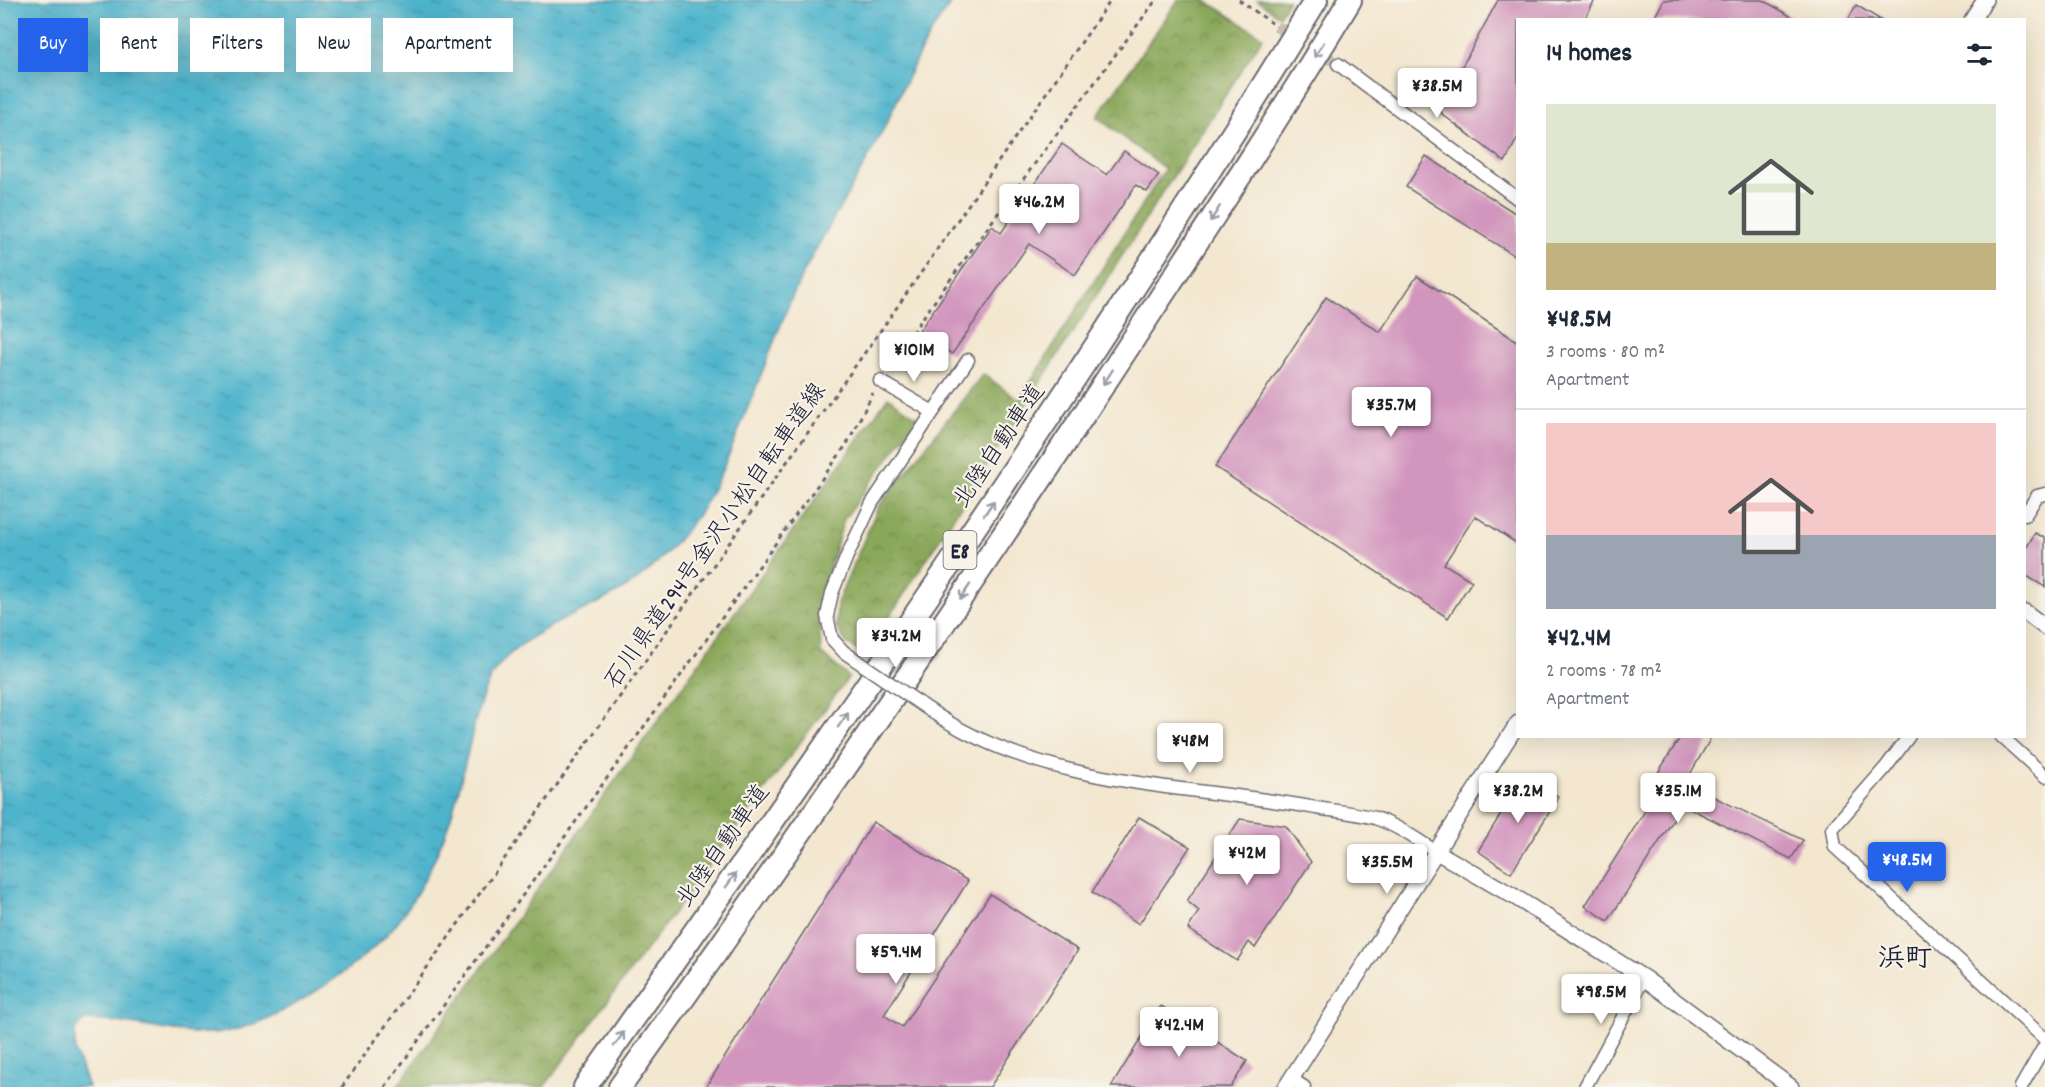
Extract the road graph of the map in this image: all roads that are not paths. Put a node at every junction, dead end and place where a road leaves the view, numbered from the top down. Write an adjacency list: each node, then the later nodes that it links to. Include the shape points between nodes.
1 (1316, 0): 23 (highway, 北陸自動車道 / E8, one-way to 1, via 1010,477 1167,238)
2 (1350, 0): 24 (highway, E8, one-way to 24, via 1031,494 820,805)
3 (1984, 0): 4 (street)
4 (1973, 18)
5 (1338, 64): 6 (street)
6 (1516, 198)
7 (968, 360): 9 (street)
8 (880, 381): 9 (street)
9 (933, 412): 18 (street, bridge, via 872,502 832,593 826,616 832,639 844,652 949,724 994,746 1047,764 1108,778 1242,795 1376,819)
10 (2045, 494): 11 (street, via 2037,496)
11 (2026, 512)
12 (2026, 613): 13 (street)
13 (2045, 627)
14 (1516, 726): 18 (street)
15 (1908, 738): 20 (street, via 1832,829 1835,848)
16 (2003, 738): 17 (street)
17 (2045, 776)
18 (1435, 851): 19 (street); 22 (street)
19 (1644, 978): 25 (street); 26 (street)
20 (2045, 1039)
21 (2045, 1045): 27 (street)
22 (1294, 1084)
23 (585, 1087)
24 (620, 1087)
25 (1585, 1087)
26 (1791, 1087)
27 (2020, 1087)

